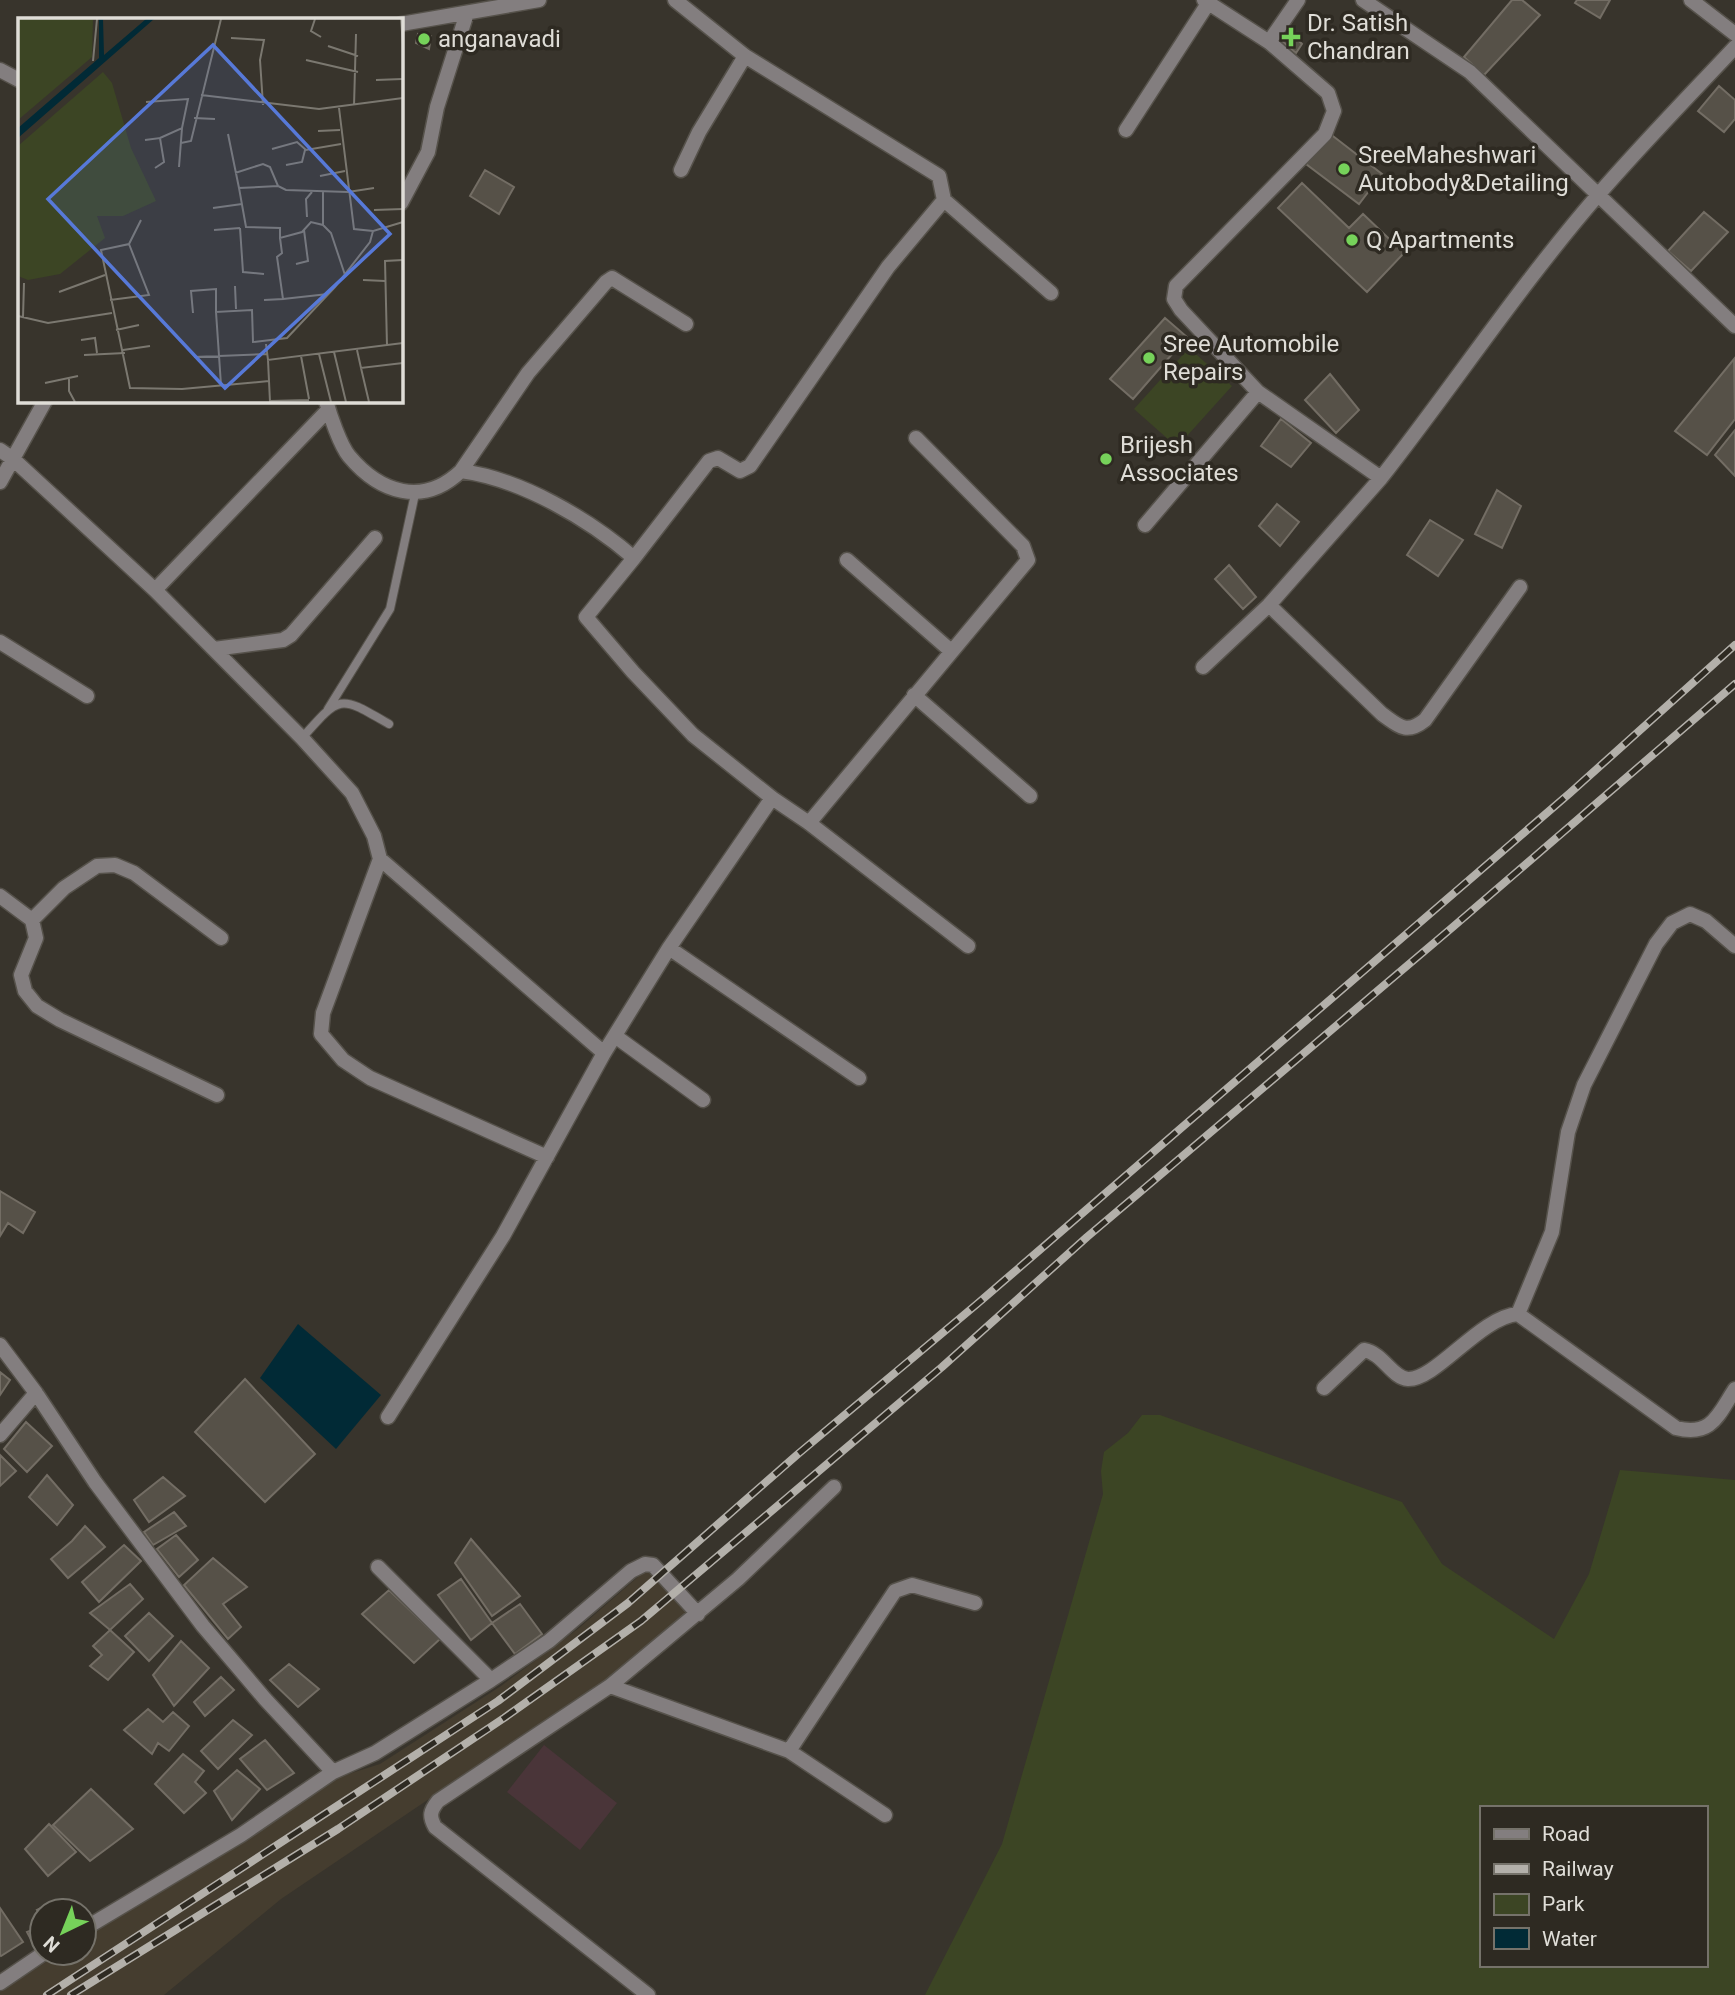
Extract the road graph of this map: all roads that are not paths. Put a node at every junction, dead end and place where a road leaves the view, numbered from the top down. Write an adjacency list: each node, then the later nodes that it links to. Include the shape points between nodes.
1 (539, 0): 7 (street)
2 (675, 0): 12 (street)
3 (1298, 0): 10 (street)
4 (1363, 0): 17 (street, via 1471,72)
5 (1691, 0): 9 (street)
6 (1206, 1): 10 (street); 15 (street)
7 (467, 13): 8 (street); 18 (street, via 428,152)
8 (402, 24)
9 (1735, 34)
10 (1269, 42): 23 (street, via 1328,93 1334,111 1325,134 1176,286 1174,299)
11 (1735, 47): 17 (street)
12 (745, 56): 16 (street); 19 (street, via 939,176)
13 (0, 70): 14 (street)
14 (18, 79)
15 (1126, 130)
16 (681, 170)
17 (1597, 196): 22 (street); 30 (street)
18 (402, 201)
19 (944, 201): 20 (street); 35 (street, via 888,267 750,466 740,471 718,458 709,461)
20 (1051, 293)
21 (686, 324): 29 (street, via 612,278 528,373)
22 (1735, 326)
23 (1258, 392): 30 (street); 33 (street)
24 (44, 402): 28 (street)
25 (327, 405): 32 (street, via 348,454 382,486); 38 (street)
26 (916, 438): 42 (street, via 1023,546 1028,560)
27 (0, 450): 28 (street)
28 (13, 459): 31 (street); 38 (street)
29 (461, 471): 32 (street, via 447,485); 35 (street, via 485,475 537,496 614,541)
30 (1381, 478): 39 (street)
31 (0, 482)
32 (415, 494): 46 (lane, via 390,609)
33 (1145, 525)
34 (376, 538): 41 (street, via 291,635)
35 (634, 558): 50 (street, via 586,617 693,735)
36 (847, 560): 42 (street)
37 (1520, 587): 39 (street, via 1414,728 1401,728 1382,714)
38 (155, 590): 41 (street)
39 (1269, 605): 43 (street)
40 (0, 642): 45 (street)
41 (214, 649): 48 (street)
42 (951, 651): 44 (street)
43 (1203, 667)
44 (914, 695): 49 (street); 51 (street)
45 (87, 696)
46 (328, 709): 47 (lane, via 353,703); 48 (lane)
47 (389, 724)
48 (302, 738): 52 (street, via 352,793)
49 (1030, 796)
50 (772, 798): 51 (street); 58 (street)
51 (809, 823): 56 (street)
52 (380, 859): 60 (street); 64 (street, via 323,1013 321,1034 343,1060 370,1078)
53 (0, 896): 54 (street)
54 (32, 920): 55 (street, via 64,888 97,866 115,865 135,873); 62 (street, via 36,937 22,975 25,991 37,1006)
55 (221, 938)
56 (968, 946)
57 (1735, 946): 65 (street, via 1706,921 1690,914 1672,923 1656,944 1584,1084 1568,1132 1552,1232)
58 (669, 948): 59 (street); 61 (street)
59 (615, 1036): 60 (street); 63 (street)
60 (604, 1053): 64 (street)
61 (859, 1078)
62 (217, 1096)
63 (702, 1100)
64 (547, 1157): 70 (street, via 503,1236)
65 (1518, 1314): 67 (street, via 1505,1315 1411,1379 1402,1377 1374,1352 1364,1350); 68 (street, via 1676,1428 1692,1432 1709,1426)
66 (0, 1345): 69 (street)
67 (1324, 1388)
68 (1735, 1389)
69 (36, 1393): 71 (street); 79 (street, via 203,1626)
70 (388, 1417)
71 (0, 1436)
72 (834, 1487): 75 (street)
73 (378, 1567): 76 (street)
74 (975, 1603): 78 (street, via 912,1585 895,1591)
75 (698, 1614): 76 (street, via 663,1573 645,1564 631,1570 549,1641); 77 (street)
76 (491, 1680): 79 (street, via 374,1753)
77 (610, 1686): 78 (street); 84 (street, via 438,1801 430,1819)
78 (789, 1751): 80 (street)
79 (333, 1772): 81 (street, via 241,1835)
80 (885, 1815)
81 (98, 1921)
82 (28, 1964): 83 (street)
83 (0, 1983)
84 (648, 1995)

